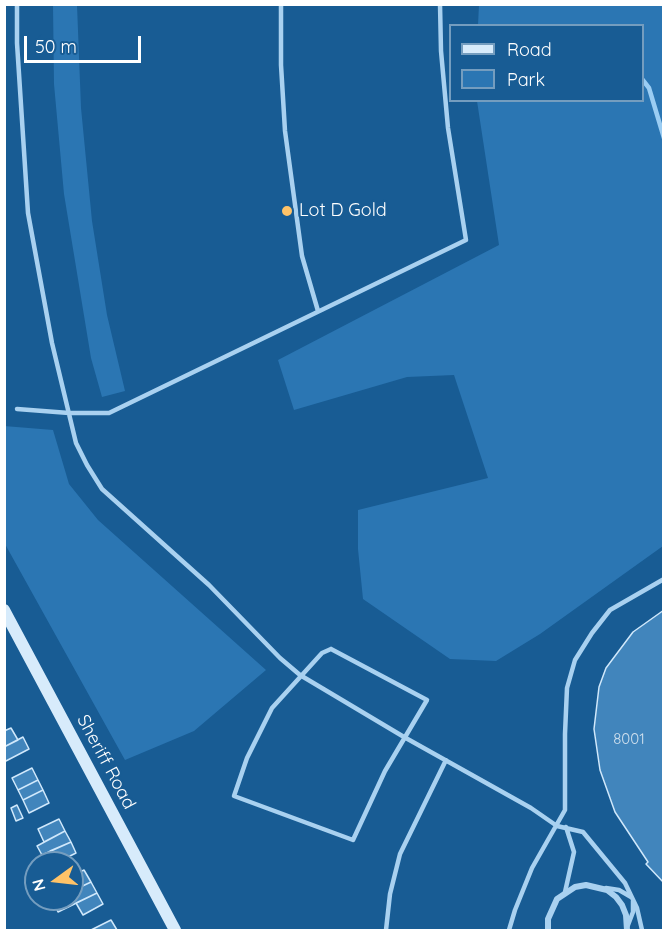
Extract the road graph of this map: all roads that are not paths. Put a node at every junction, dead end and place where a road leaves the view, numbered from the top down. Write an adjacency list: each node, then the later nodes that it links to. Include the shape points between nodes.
1 (17, 4): 6 (lane, via 28,213)
2 (281, 4): 4 (lane, via 286,142 302,256)
3 (440, 4): 4 (lane, via 448,128 466,240)
4 (318, 311): 6 (lane, via 109,413)
5 (17, 409): 6 (lane)
6 (69, 413): 9 (lane, via 76,443 102,489)
7 (663, 579): 12 (lane, via 610,610 575,660 567,688 566,801)
8 (4, 610): 18 (main road, Sheriff Road)
9 (300, 675): 10 (lane); 10 (lane, via 321,653 331,649 427,700); 10 (lane, via 272,708 246,758 234,796 353,840)
10 (404, 737): 11 (lane)
11 (446, 760): 12 (lane); 19 (lane, via 400,854)
12 (557, 826): 13 (lane); 20 (lane, via 532,868)
13 (566, 827): 15 (lane, via 574,852); 16 (lane, via 583,832)
14 (597, 886): 15 (street, via 575,887); 16 (lane, via 619,890); 17 (street, via 622,905)
15 (565, 892): 21 (street, via 551,908)
16 (633, 898): 17 (lane); 22 (lane)
17 (627, 928)
18 (175, 930)
19 (386, 930)
20 (509, 930)
21 (548, 930)
22 (642, 930)

